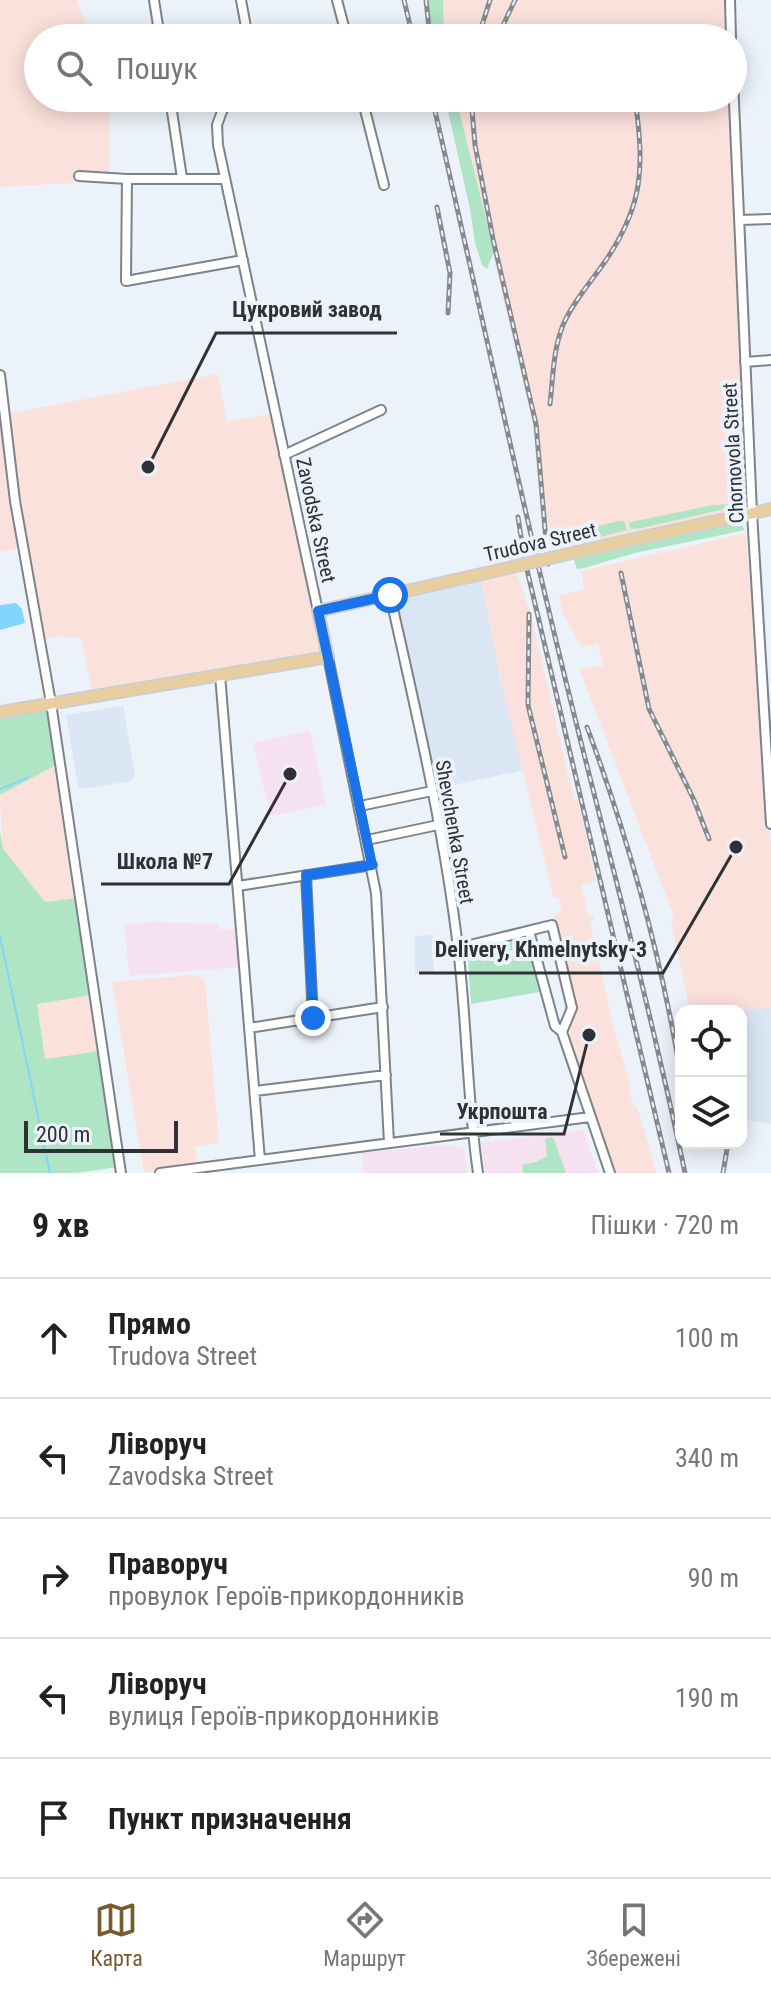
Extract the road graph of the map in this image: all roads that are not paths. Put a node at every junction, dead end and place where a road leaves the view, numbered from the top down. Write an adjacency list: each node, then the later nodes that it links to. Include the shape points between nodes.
1 (154, 0): 5 (street)
2 (241, 0): 6 (street)
3 (337, 0): 7 (street)
4 (730, 0): 8 (street)
5 (158, 24)
6 (245, 24)
7 (343, 24)
8 (731, 24)
9 (172, 112): 14 (street)
10 (222, 112): 16 (street, Zavodska Street, via 217,125)
11 (366, 112): 17 (street)
12 (734, 112): 19 (street, Chornovola Street)
13 (79, 176): 15 (street)
14 (182, 178): 15 (street); 16 (street)
15 (127, 179): 20 (street, via 126,281)
16 (225, 179): 20 (street, Zavodska Street)
17 (384, 185)
18 (771, 219): 19 (street)
19 (739, 220): 22 (street, Chornovola Street)
20 (243, 260): 25 (street, Zavodska Street)
21 (771, 360): 22 (street)
22 (745, 362): 27 (street, Chornovola Street)
23 (0, 375): 32 (street, via 15,501)
24 (381, 410): 25 (street)
25 (284, 455): 29 (street, Zavodska Street)
26 (771, 509): 27 (main road, Trudova Street)
27 (752, 513): 28 (main road, Trudova Street, bridge); 34 (street, Chornovola Street)
28 (390, 595): 29 (main road, Trudova Street); 35 (street, Shevchenka Street)
29 (318, 611): 30 (main road, Zavodska Street)
30 (328, 657): 31 (main road); 36 (street, Zavodska Street)
31 (220, 675): 32 (main road); 42 (street)
32 (51, 703): 33 (main road); 55 (street)
33 (0, 712)
34 (768, 751): 37 (street, Chornovola Street)
35 (432, 791): 36 (street); 38 (street, Shevchenka Street)
36 (360, 806): 39 (street, Zavodska Street)
37 (771, 824)
38 (438, 825): 39 (street); 44 (street, Shevchenka Street)
39 (367, 840): 40 (street, Zavodska Street)
40 (372, 865): 41 (street); 45 (street, Zavodska Street)
41 (306, 875): 42 (street); 46 (street)
42 (238, 886): 47 (street)
43 (529, 931): 44 (street); 48 (street, via 555,1026); 48 (street, via 552,925 572,1008)
44 (458, 948): 52 (street, Shevchenka Street)
45 (383, 1007): 46 (street); 49 (street, Zavodska Street)
46 (313, 1018): 47 (street)
47 (249, 1028): 50 (street)
48 (562, 1032): 51 (street)
49 (386, 1075): 50 (street); 53 (street, Zavodska Street)
50 (255, 1091): 54 (street)
51 (590, 1117): 52 (street); 58 (street)
52 (472, 1132): 53 (street); 57 (street, Shevchenka Street)
53 (389, 1143): 54 (street)
54 (260, 1160): 56 (street)
55 (121, 1173)
56 (160, 1173)
57 (478, 1173)
58 (610, 1173)

